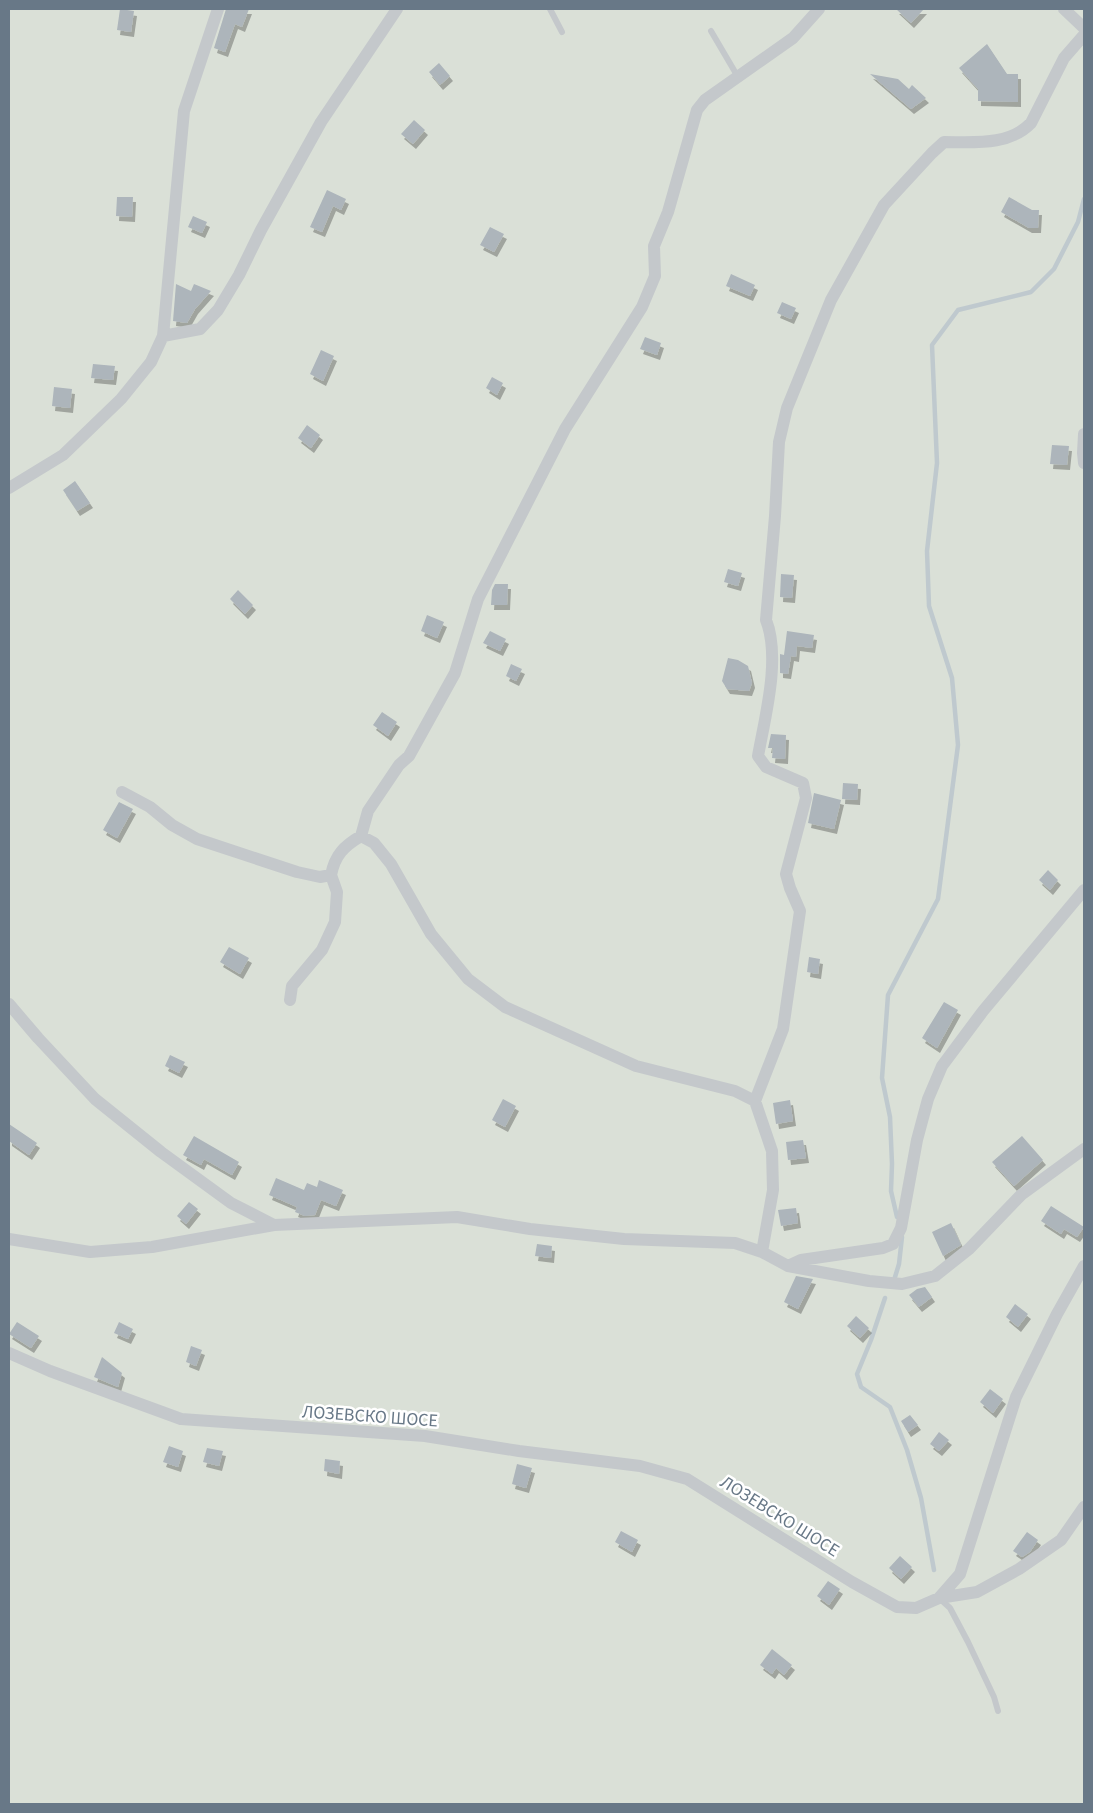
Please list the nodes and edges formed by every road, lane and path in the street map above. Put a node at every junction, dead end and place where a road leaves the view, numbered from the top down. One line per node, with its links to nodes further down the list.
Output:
1 (218, 9): 11 (street)
2 (397, 9): 11 (street)
3 (550, 9): 8 (lane)
4 (820, 9): 10 (street)
5 (1064, 9): 6 (street)
6 (1084, 28)
7 (711, 31): 10 (lane)
8 (562, 32)
9 (1084, 35): 21 (street)
10 (738, 78): 16 (street)
11 (163, 336): 14 (street)
12 (1084, 434): 13 (street)
13 (1084, 463)
14 (9, 488)
15 (122, 792): 17 (street)
16 (361, 836): 17 (street); 21 (street)
17 (331, 874): 19 (street)
18 (1084, 890): 26 (street)
19 (290, 1000)
20 (9, 1004): 23 (street)
21 (755, 1101): 25 (street)
22 (1084, 1149): 26 (street)
23 (274, 1225): 24 (street); 25 (street)
24 (9, 1239)
25 (762, 1252): 26 (street)
26 (788, 1266)
27 (1084, 1266): 30 (street, ЛОЗЕВСКО ШОСЕ)
28 (9, 1353): 30 (street, ЛОЗЕВСКО ШОСЕ)
29 (1084, 1507): 30 (street)
30 (939, 1598): 31 (lane)
31 (998, 1711)

